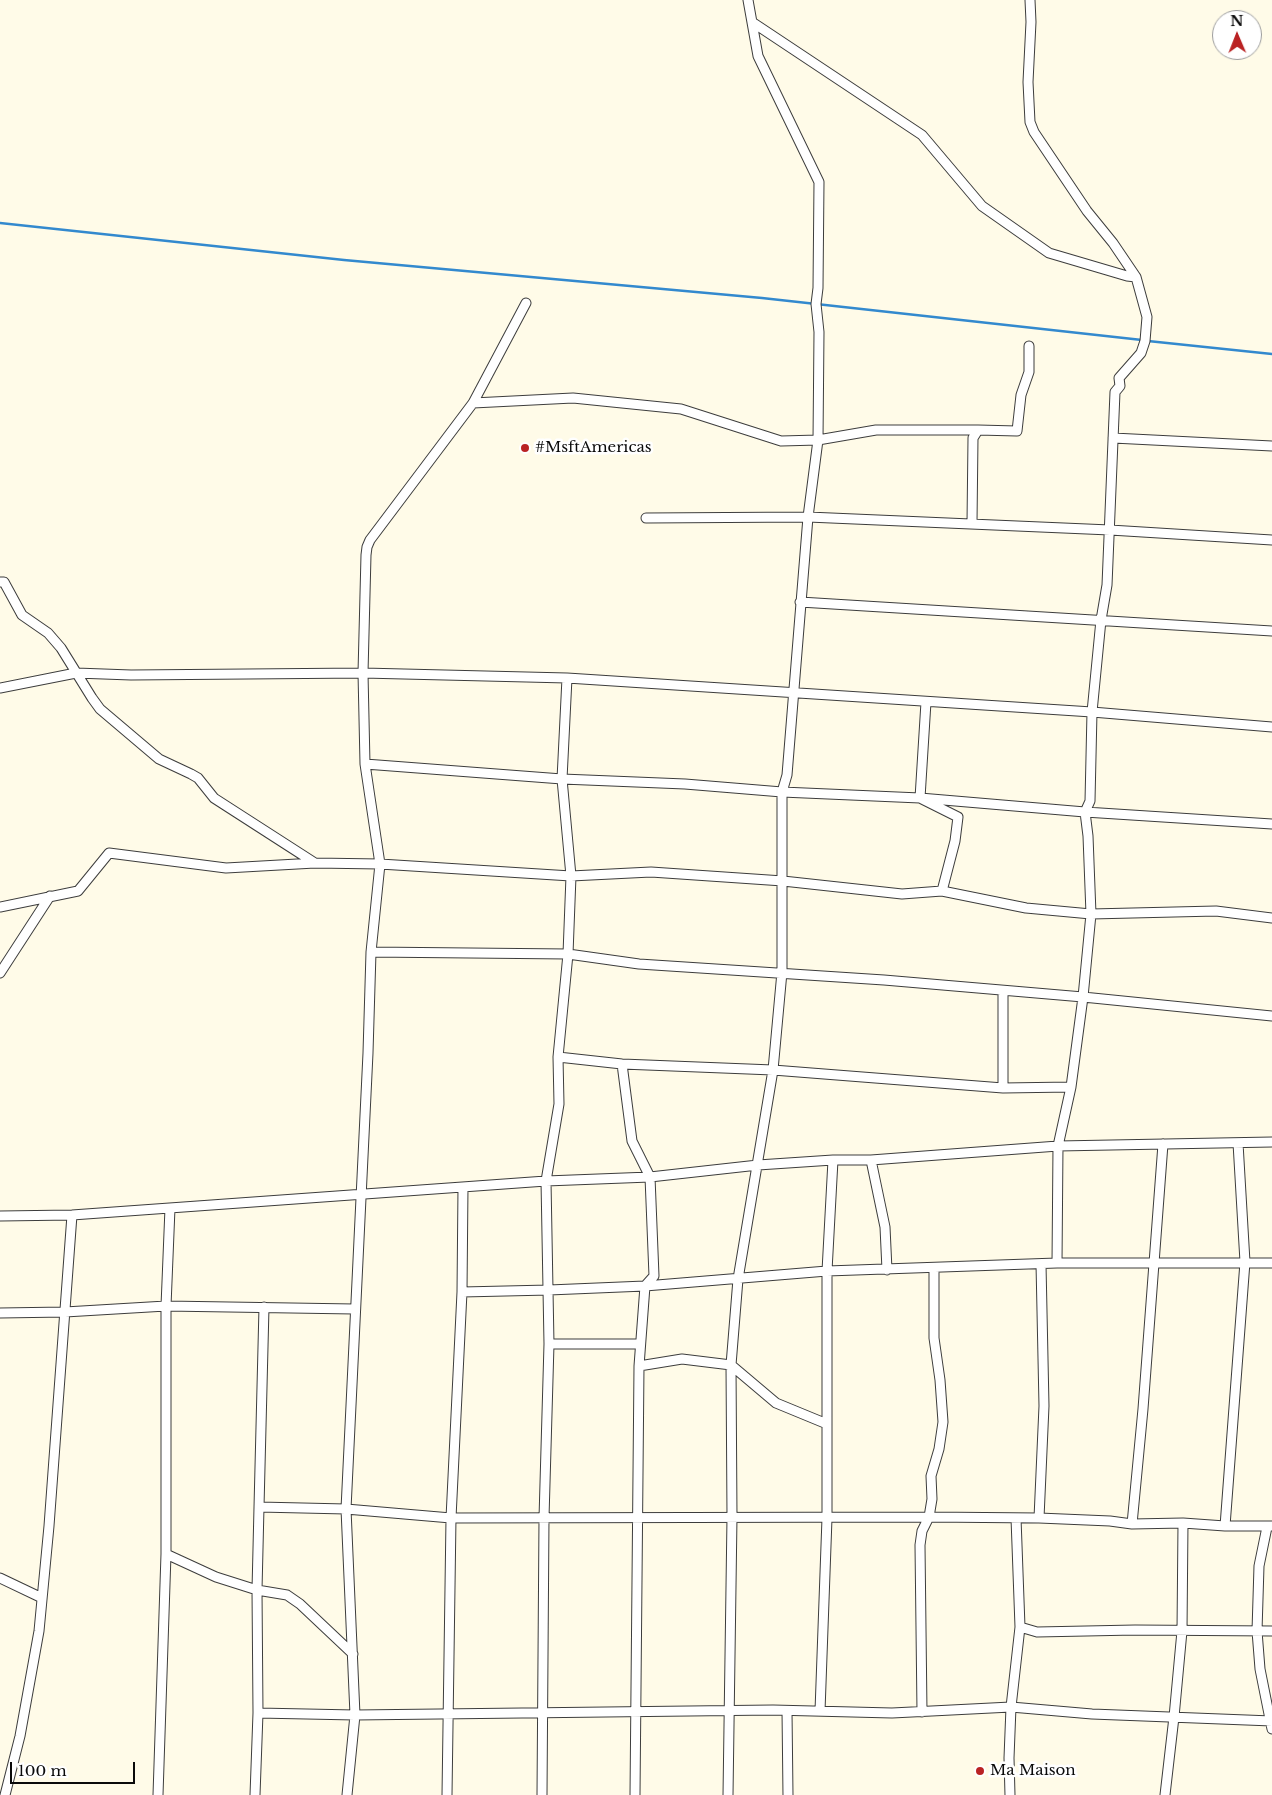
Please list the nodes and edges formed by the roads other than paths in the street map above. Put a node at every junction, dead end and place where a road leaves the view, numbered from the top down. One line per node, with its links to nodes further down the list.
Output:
1 (748, 0): 3 (street)
2 (1030, 0): 4 (street)
3 (752, 22): 4 (street); 10 (street)
4 (1136, 277): 9 (street)
5 (526, 303): 7 (street)
6 (1029, 346): 8 (street)
7 (472, 403): 10 (street); 22 (street)
8 (978, 430): 10 (street); 14 (street)
9 (1113, 438): 11 (street); 15 (street)
10 (818, 440): 12 (street)
11 (1272, 446)
12 (808, 517): 13 (street); 14 (street); 18 (street)
13 (646, 518)
14 (972, 524): 15 (street)
15 (1110, 530): 16 (street); 19 (street)
16 (1272, 540)
17 (0, 582): 21 (street)
18 (800, 602): 19 (street); 25 (street)
19 (1101, 620): 20 (street); 27 (street)
20 (1272, 631)
21 (76, 673): 22 (street); 24 (street); 35 (street)
22 (363, 673): 23 (street); 29 (street)
23 (567, 678): 25 (street); 30 (street)
24 (0, 688)
25 (793, 693): 26 (street); 31 (street)
26 (926, 702): 27 (street); 32 (street)
27 (1092, 712): 28 (street); 33 (street)
28 (1272, 727)
29 (365, 764): 30 (street); 36 (street)
30 (562, 779): 31 (street); 37 (street)
31 (782, 792): 32 (street); 38 (street)
32 (920, 798): 33 (street); 39 (street)
33 (1084, 812): 34 (street); 42 (street)
34 (1272, 824)
35 (316, 864): 36 (street); 40 (street)
36 (380, 864): 37 (street); 44 (street)
37 (571, 876): 38 (street); 45 (street)
38 (783, 881): 39 (street); 46 (street)
39 (942, 891): 42 (street)
40 (50, 896): 41 (street); 47 (street)
41 (0, 907)
42 (1091, 914): 43 (street); 49 (street)
43 (1272, 918)
44 (371, 952): 45 (street); 66 (street)
45 (568, 954): 46 (street); 51 (street)
46 (782, 972): 48 (street); 53 (street)
47 (0, 973)
48 (1003, 991): 49 (street); 55 (street)
49 (1084, 997): 50 (street); 54 (street)
50 (1272, 1016)
51 (558, 1057): 52 (street); 64 (street)
52 (622, 1064): 53 (street); 63 (street)
53 (773, 1070): 55 (street); 62 (street)
54 (1071, 1087): 55 (street); 59 (street)
55 (1003, 1088)
56 (1272, 1142): 57 (street)
57 (1238, 1143): 58 (street); 71 (street)
58 (1163, 1144): 59 (street); 70 (street)
59 (1058, 1146): 61 (street); 72 (street)
60 (833, 1160): 61 (street); 62 (street); 77 (street)
61 (871, 1160): 76 (street)
62 (758, 1165): 63 (street); 78 (street)
63 (650, 1177): 64 (street); 79 (street)
64 (546, 1181): 65 (street); 80 (street)
65 (463, 1187): 66 (street); 81 (street)
66 (360, 1194): 67 (street); 84 (street)
67 (170, 1208): 68 (street); 82 (street)
68 (72, 1215): 69 (street); 85 (street)
69 (0, 1216)
70 (1154, 1262): 71 (street); 72 (street); 103 (street)
71 (1245, 1262): 73 (street); 104 (street)
72 (1057, 1263): 74 (street)
73 (1272, 1263)
74 (1042, 1264): 75 (street); 101 (street)
75 (934, 1268): 76 (street); 94 (street)
76 (887, 1270): 77 (street)
77 (827, 1271): 78 (street); 91 (street)
78 (738, 1279): 79 (street); 89 (street)
79 (645, 1286): 80 (street); 88 (street)
80 (549, 1290): 81 (street); 87 (street)
81 (462, 1292): 95 (street)
82 (166, 1306): 83 (street); 85 (street); 106 (street)
83 (264, 1307): 84 (street); 92 (street)
84 (354, 1310): 93 (street)
85 (65, 1312): 86 (street); 109 (street)
86 (0, 1313)
87 (549, 1344): 88 (street); 96 (street)
88 (640, 1344): 90 (street)
89 (731, 1365): 90 (street); 91 (street); 98 (street)
90 (640, 1366): 97 (street)
91 (827, 1424): 99 (street)
92 (259, 1507): 93 (street); 108 (street)
93 (346, 1509): 95 (street); 114 (street)
94 (929, 1517): 99 (street); 100 (street); 120 (street)
95 (451, 1518): 96 (street); 122 (street)
96 (544, 1518): 97 (street); 123 (street)
97 (637, 1518): 98 (street); 119 (street)
98 (732, 1518): 99 (street); 117 (street)
99 (827, 1518): 116 (street)
100 (1016, 1518): 101 (street); 110 (street)
101 (1039, 1518): 103 (street)
102 (1183, 1523): 103 (street); 104 (street); 111 (street)
103 (1132, 1524)
104 (1224, 1526): 105 (street)
105 (1269, 1526): 112 (street)
106 (166, 1554): 108 (street); 128 (street)
107 (0, 1578): 109 (street)
108 (257, 1590): 114 (street); 121 (street)
109 (42, 1598): 127 (street)
110 (1020, 1627): 111 (street); 115 (street)
111 (1182, 1631): 112 (street); 125 (street)
112 (1257, 1631): 113 (street); 126 (street)
113 (1272, 1631)
114 (353, 1654): 124 (street)
115 (1011, 1708): 120 (street); 125 (street); 136 (street)
116 (820, 1710): 118 (street); 120 (street)
117 (730, 1711): 118 (street); 119 (street); 134 (street)
118 (787, 1711): 135 (street)
119 (636, 1712): 123 (street); 133 (street)
120 (922, 1712)
121 (258, 1713): 124 (street); 129 (street)
122 (448, 1713): 123 (street); 124 (street); 131 (street)
123 (542, 1713): 132 (street)
124 (355, 1714): 130 (street)
125 (1174, 1717): 126 (street); 137 (street)
126 (1271, 1724)
127 (5, 1795)
128 (158, 1795)
129 (255, 1795)
130 (347, 1795)
131 (447, 1795)
132 (542, 1795)
133 (634, 1795)
134 (728, 1795)
135 (788, 1795)
136 (1010, 1795)
137 (1165, 1795)

